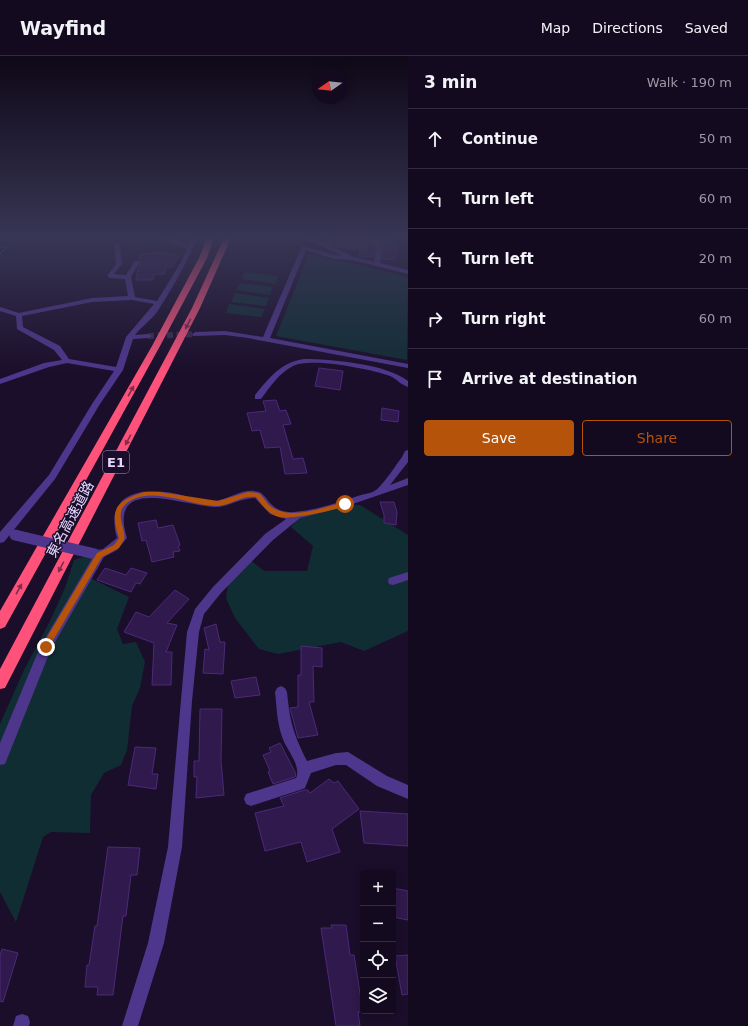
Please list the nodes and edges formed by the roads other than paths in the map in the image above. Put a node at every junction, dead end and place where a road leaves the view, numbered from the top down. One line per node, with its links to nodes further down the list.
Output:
1 (129, 283): 6 (street)
2 (171, 283): 7 (street)
3 (190, 283): 28 (highway, 東名高速道路 / E1, one-way to 3)
4 (207, 283): 29 (highway, 東名高速道路 / E1, one-way to 29)
5 (289, 283): 13 (street)
6 (132, 298): 7 (street); 9 (street)
7 (159, 302): 12 (street)
8 (0, 309): 9 (street)
9 (19, 315): 14 (street)
10 (196, 334): 13 (street)
11 (148, 336): 12 (street)
12 (130, 337): 16 (street)
13 (266, 339): 15 (street)
14 (67, 361): 16 (street); 17 (street)
15 (408, 366)
16 (119, 370): 24 (street)
17 (0, 382)
18 (408, 385): 19 (street)
19 (258, 397)
20 (408, 453): 22 (street)
21 (407, 484): 22 (street)
22 (380, 491): 23 (street)
23 (297, 515): 25 (street); 35 (street)
24 (1, 534): 25 (street, bridge)
25 (97, 554): 31 (street)
26 (408, 576): 27 (street)
27 (393, 581)
28 (0, 623)
29 (0, 683)
30 (281, 692): 32 (street)
31 (0, 759)
32 (304, 768): 33 (street); 34 (street)
33 (408, 792)
34 (251, 799)
35 (130, 1026)

